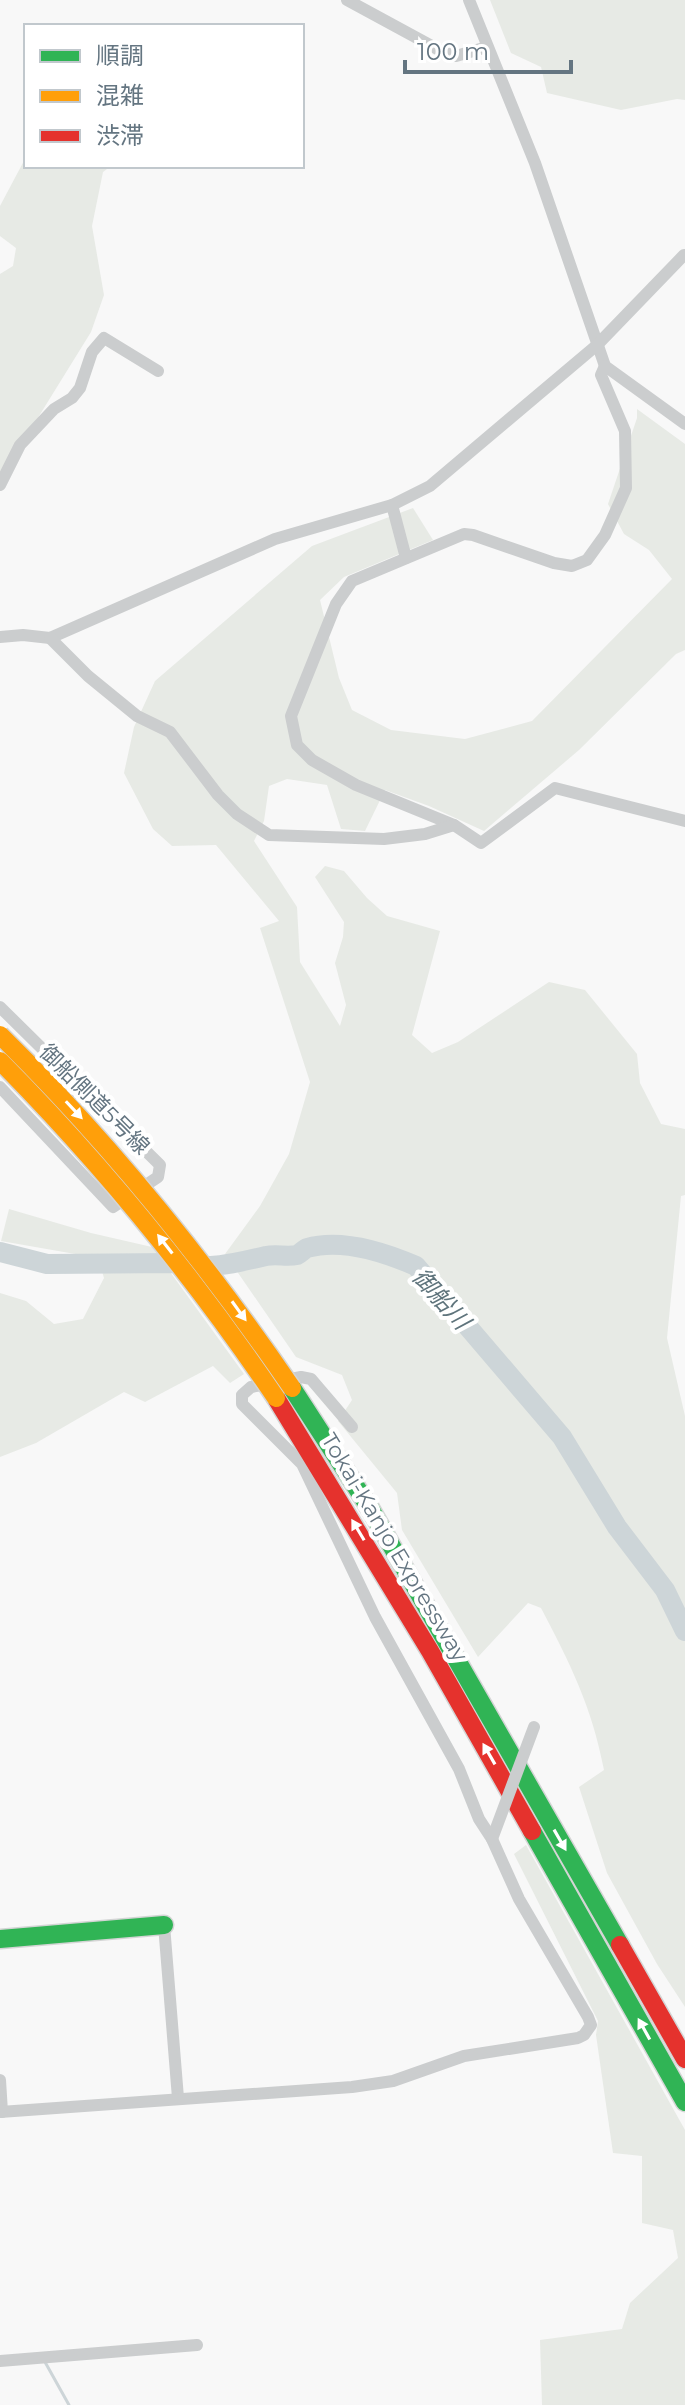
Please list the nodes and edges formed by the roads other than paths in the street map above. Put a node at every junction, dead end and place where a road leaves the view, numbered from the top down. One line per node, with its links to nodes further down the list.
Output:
1 (347, 0): 3 (street)
2 (469, 0): 3 (street)
3 (487, 47): 5 (street)
4 (684, 255): 5 (street)
5 (597, 345): 6 (street); 10 (street)
6 (605, 366): 8 (street); 11 (street)
7 (158, 371): 9 (street)
8 (685, 424)
9 (0, 485)
10 (392, 505): 11 (street); 13 (street)
11 (406, 558): 15 (street)
12 (0, 637): 13 (street)
13 (50, 638): 15 (street)
14 (685, 821): 15 (street)
15 (454, 825)
16 (0, 1007): 18 (street, 御船側道5号線)
17 (0, 1035): 21 (main road, Tokai-Kanjo Expressway, one-way to 21, bridge)
18 (33, 1037): 19 (street); 20 (street, 御船側道5号線)
19 (0, 1062): 21 (main road, Tokai-Kanjo Expressway, one-way to 19, bridge)
20 (0, 1087)
21 (284, 1393): 27 (main road, Tokai-Kanjo Expressway, one-way to 27); 30 (main road, Tokai-Kanjo Expressway, one-way to 21)
22 (352, 1427): 24 (street)
23 (534, 1727): 24 (street, bridge)
24 (492, 1839): 29 (street)
25 (164, 1925): 26 (main road); 29 (street)
26 (0, 1939)
27 (685, 2059)
28 (0, 2080): 31 (street)
29 (178, 2098): 31 (street)
30 (684, 2100)
31 (1, 2112)
32 (197, 2345): 33 (street)
33 (0, 2361)

